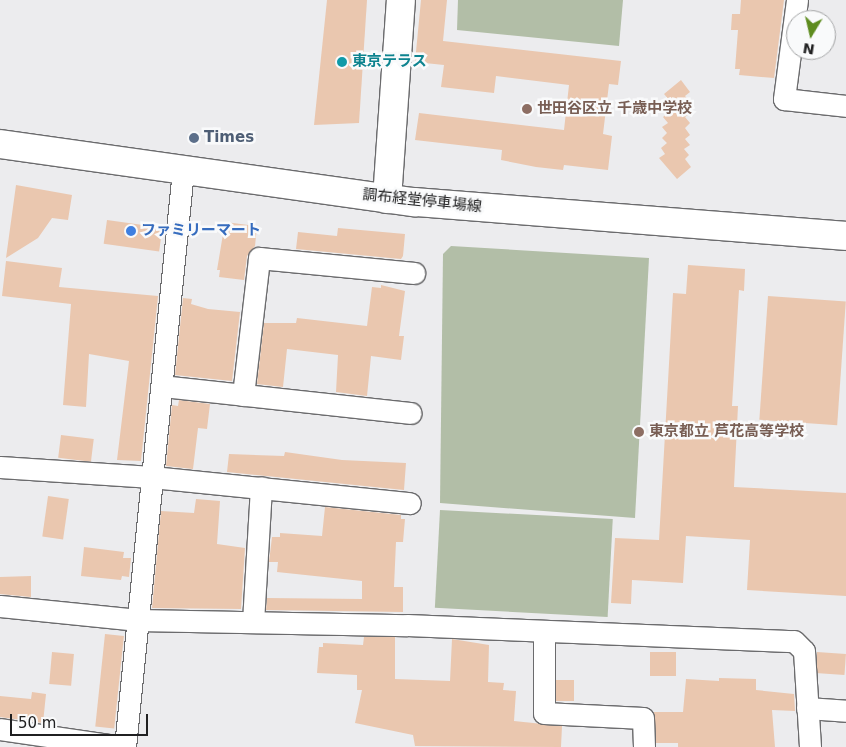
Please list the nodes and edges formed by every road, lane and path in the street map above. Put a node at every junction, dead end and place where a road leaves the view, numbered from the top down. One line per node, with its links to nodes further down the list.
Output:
1 (401, 0): 6 (main road)
2 (797, 0): 3 (street)
3 (846, 106)
4 (0, 144): 5 (main road, 調布経堂停車場線)
5 (184, 170): 6 (main road, 調布経堂停車場線); 9 (street)
6 (387, 199): 7 (main road, 調布経堂停車場線)
7 (846, 236)
8 (414, 273): 10 (street)
9 (162, 386): 10 (street); 13 (street)
10 (243, 395): 11 (street)
11 (411, 413)
12 (0, 467): 13 (street)
13 (152, 477): 14 (street); 17 (street)
14 (262, 487): 15 (street); 18 (street)
15 (410, 503)
16 (0, 606): 17 (street)
17 (138, 620): 18 (street); 23 (street)
18 (253, 622): 19 (street)
19 (544, 631): 20 (street); 24 (street)
20 (808, 708): 21 (street); 25 (street)
21 (846, 711)
22 (0, 729): 23 (street)
23 (124, 747)
24 (644, 747)
25 (810, 747)

